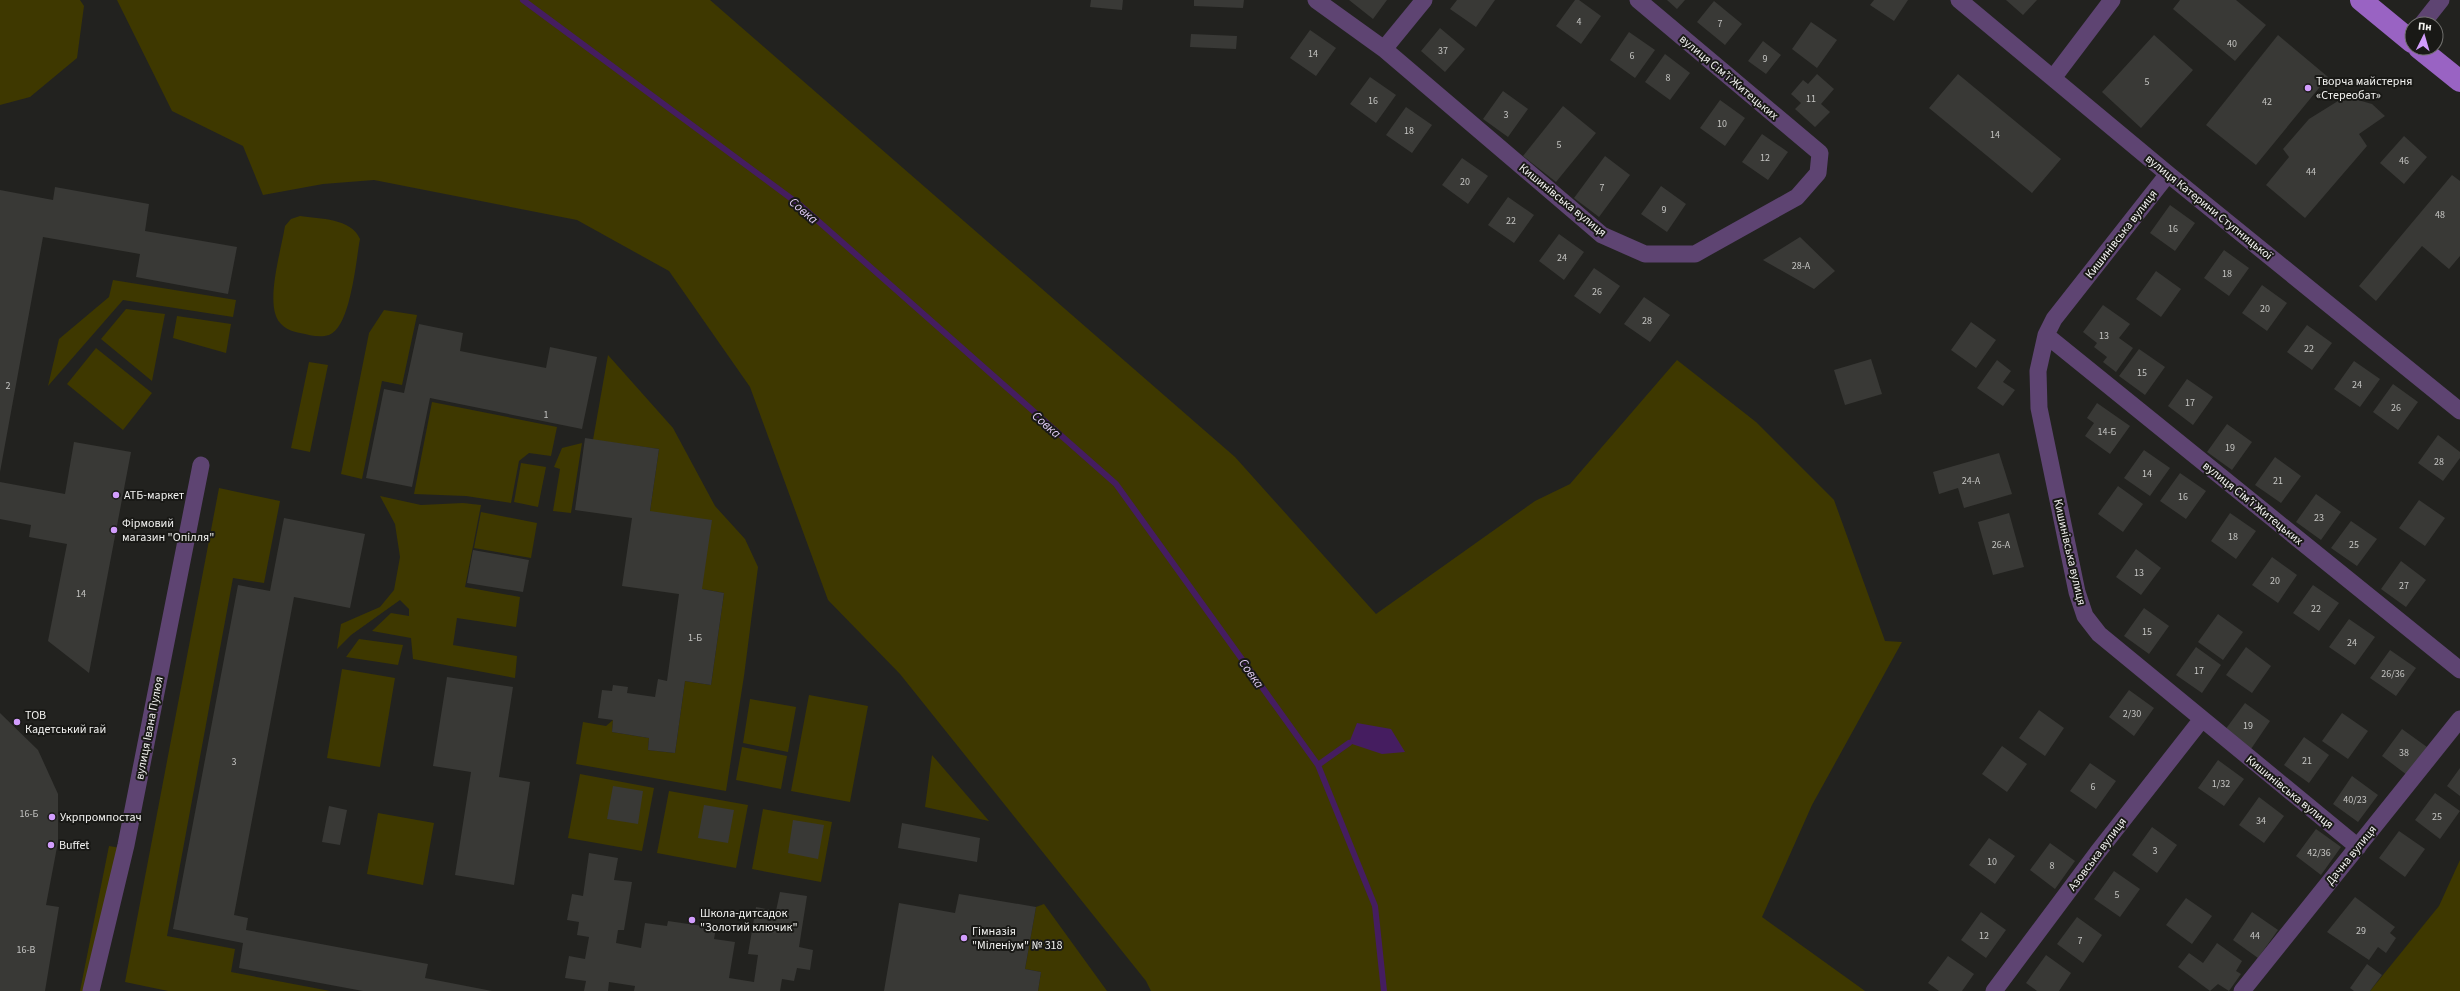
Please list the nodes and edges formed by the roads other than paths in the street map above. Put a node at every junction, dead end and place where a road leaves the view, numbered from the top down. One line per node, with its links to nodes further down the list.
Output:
1 (1316, 0): 10 (street, Кишинівська вулиця)
2 (1424, 0): 10 (street)
3 (1638, 0): 14 (street, вулиця Сімʼї Житецьких)
4 (1959, 0): 12 (street, вулиця Катерини Ступницької)
5 (2112, 0): 12 (street)
6 (2361, 0): 9 (main road)
7 (2441, 0): 8 (street)
8 (2430, 16)
9 (2404, 30)
10 (1384, 49): 14 (street, Кишинівська вулиця)
11 (2434, 56): 13 (main road)
12 (2053, 78): 15 (street, вулиця Катерини Ступницької)
13 (2460, 81)
14 (1820, 153)
15 (2168, 174): 16 (street, Кишинівська вулиця); 17 (street, вулиця Катерини Ступницької)
16 (2046, 335): 19 (street, вулиця Сімʼї Житецьких); 20 (street, Кишинівська вулиця)
17 (2460, 411)
18 (201, 465): 23 (street, вулиця Івана Пулюя)
19 (2460, 670)
20 (2202, 719): 22 (street, Кишинівська вулиця); 24 (street, Азовська вулиця)
21 (2460, 719): 22 (street, Дачна вулиця)
22 (2358, 847): 25 (street, Дачна вулиця)
23 (91, 991)
24 (1994, 991)
25 (2242, 991)

